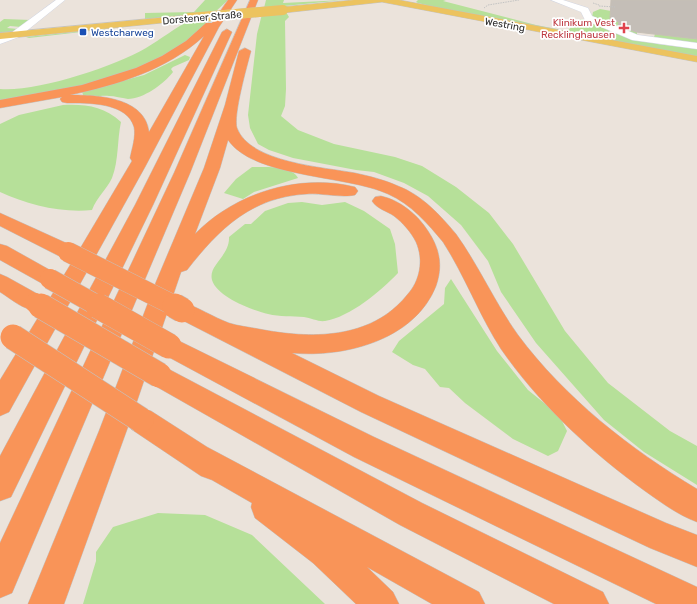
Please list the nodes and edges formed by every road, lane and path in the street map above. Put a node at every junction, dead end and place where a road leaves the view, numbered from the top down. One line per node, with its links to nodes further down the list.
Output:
1 (61, 0): 16 (street)
2 (352, 0): 10 (main road)
3 (380, 0): 10 (main road, Dorstener Straße)
4 (385, 0): 15 (main road, Westring)
5 (410, 0): 15 (main road)
6 (519, 0): 8 (path)
7 (555, 0): 19 (street)
8 (508, 2): 11 (path); 12 (path)
9 (241, 4): 21 (highway); 22 (highway); 24 (highway); 37 (highway); 40 (highway)
10 (338, 4): 16 (main road, Dorstener Straße, bridge)
11 (493, 4): 13 (path); 14 (path)
12 (506, 4)
13 (500, 6)
14 (484, 9)
15 (454, 14): 20 (main road, Westring)
16 (15, 35): 17 (main road, Dorstener Straße); 18 (street)
17 (0, 36)
18 (0, 41)
19 (697, 46)
20 (697, 60)
21 (0, 104)
22 (232, 105): 30 (highway); 38 (highway)
23 (0, 116): 24 (highway)
24 (137, 167): 33 (highway)
25 (0, 211): 27 (highway)
26 (0, 219): 27 (highway)
27 (44, 240): 31 (highway, bridge)
28 (0, 251): 45 (highway, bridge)
29 (0, 282): 44 (highway, bridge)
30 (167, 282): 31 (highway); 41 (highway)
31 (223, 331): 39 (highway)
32 (6, 333): 36 (highway, bridge)
33 (20, 369): 34 (highway); 35 (highway)
34 (0, 393)
35 (0, 404)
36 (200, 458): 42 (highway); 43 (highway)
37 (0, 486)
38 (697, 507)
39 (697, 551)
40 (0, 580)
41 (46, 604)
42 (381, 604)
43 (467, 604)
44 (591, 604)
45 (694, 604)

